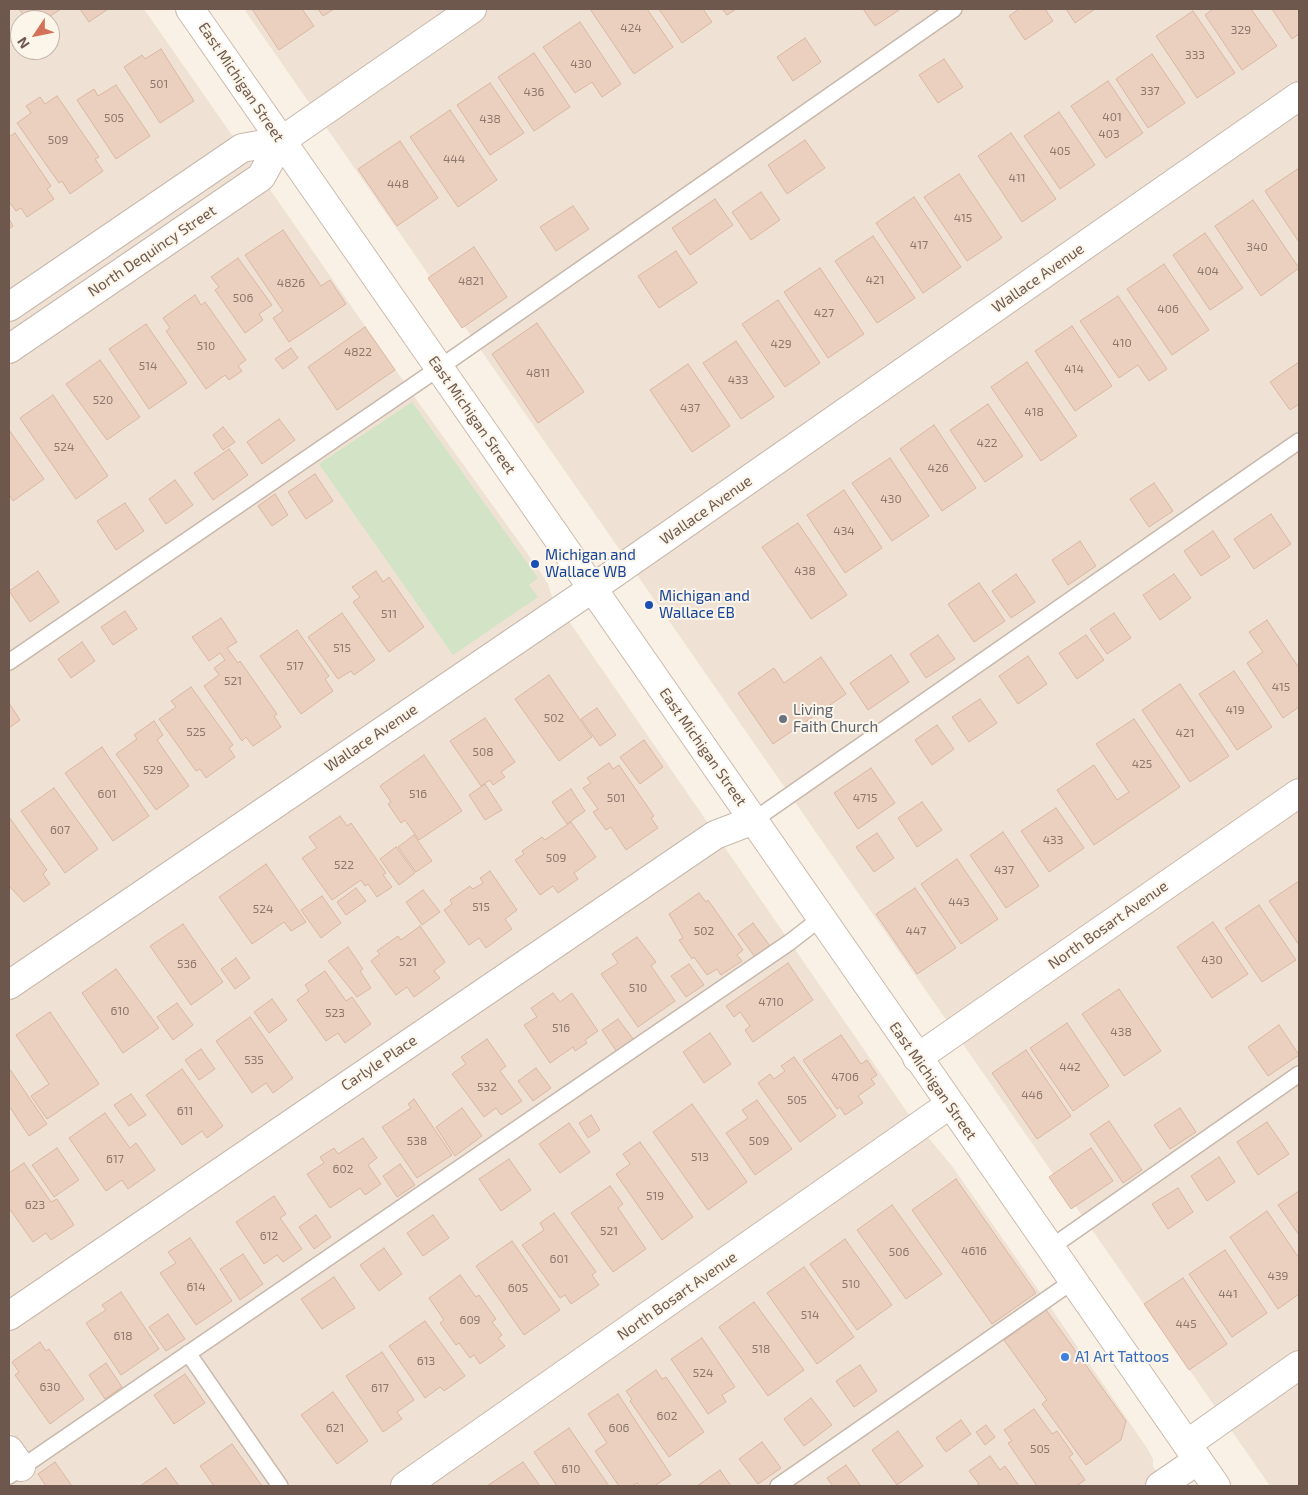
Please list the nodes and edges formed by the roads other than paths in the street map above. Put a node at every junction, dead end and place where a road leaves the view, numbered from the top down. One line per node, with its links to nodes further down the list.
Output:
1 (190, 9): 5 (street, East Michigan Street)
2 (472, 9): 5 (street, North Dequincy Street)
3 (954, 9): 8 (lane)
4 (1299, 96): 10 (street, Wallace Avenue)
5 (281, 141): 6 (street, North Dequincy Street); 7 (street, North Dequincy Street); 8 (street, East Michigan Street)
6 (9, 307)
7 (9, 349)
8 (439, 368): 10 (street, East Michigan Street); 11 (lane)
9 (1299, 441): 13 (lane)
10 (592, 588): 13 (street, East Michigan Street); 15 (street, Wallace Avenue)
11 (9, 662)
12 (1299, 793): 16 (street, North Bosart Avenue)
13 (754, 820): 14 (street, East Michigan Street); 21 (street, Carlyle Place)
14 (821, 918): 16 (street, East Michigan Street); 22 (lane)
15 (9, 985)
16 (917, 1058): 18 (street, East Michigan Street)
17 (1299, 1074): 19 (lane)
18 (949, 1105): 19 (street, East Michigan Street); 27 (street, North Bosart Avenue)
19 (1050, 1248): 20 (street, East Michigan Street)
20 (1073, 1281): 24 (street, East Michigan Street); 28 (lane)
21 (9, 1316)
22 (188, 1353): 25 (lane); 26 (lane)
23 (1299, 1365): 24 (street)
24 (1192, 1452): 29 (street); 30 (street, East Michigan Street)
25 (13, 1465)
26 (280, 1486)
27 (405, 1486)
28 (778, 1486)
29 (1160, 1486)
30 (1216, 1486)

